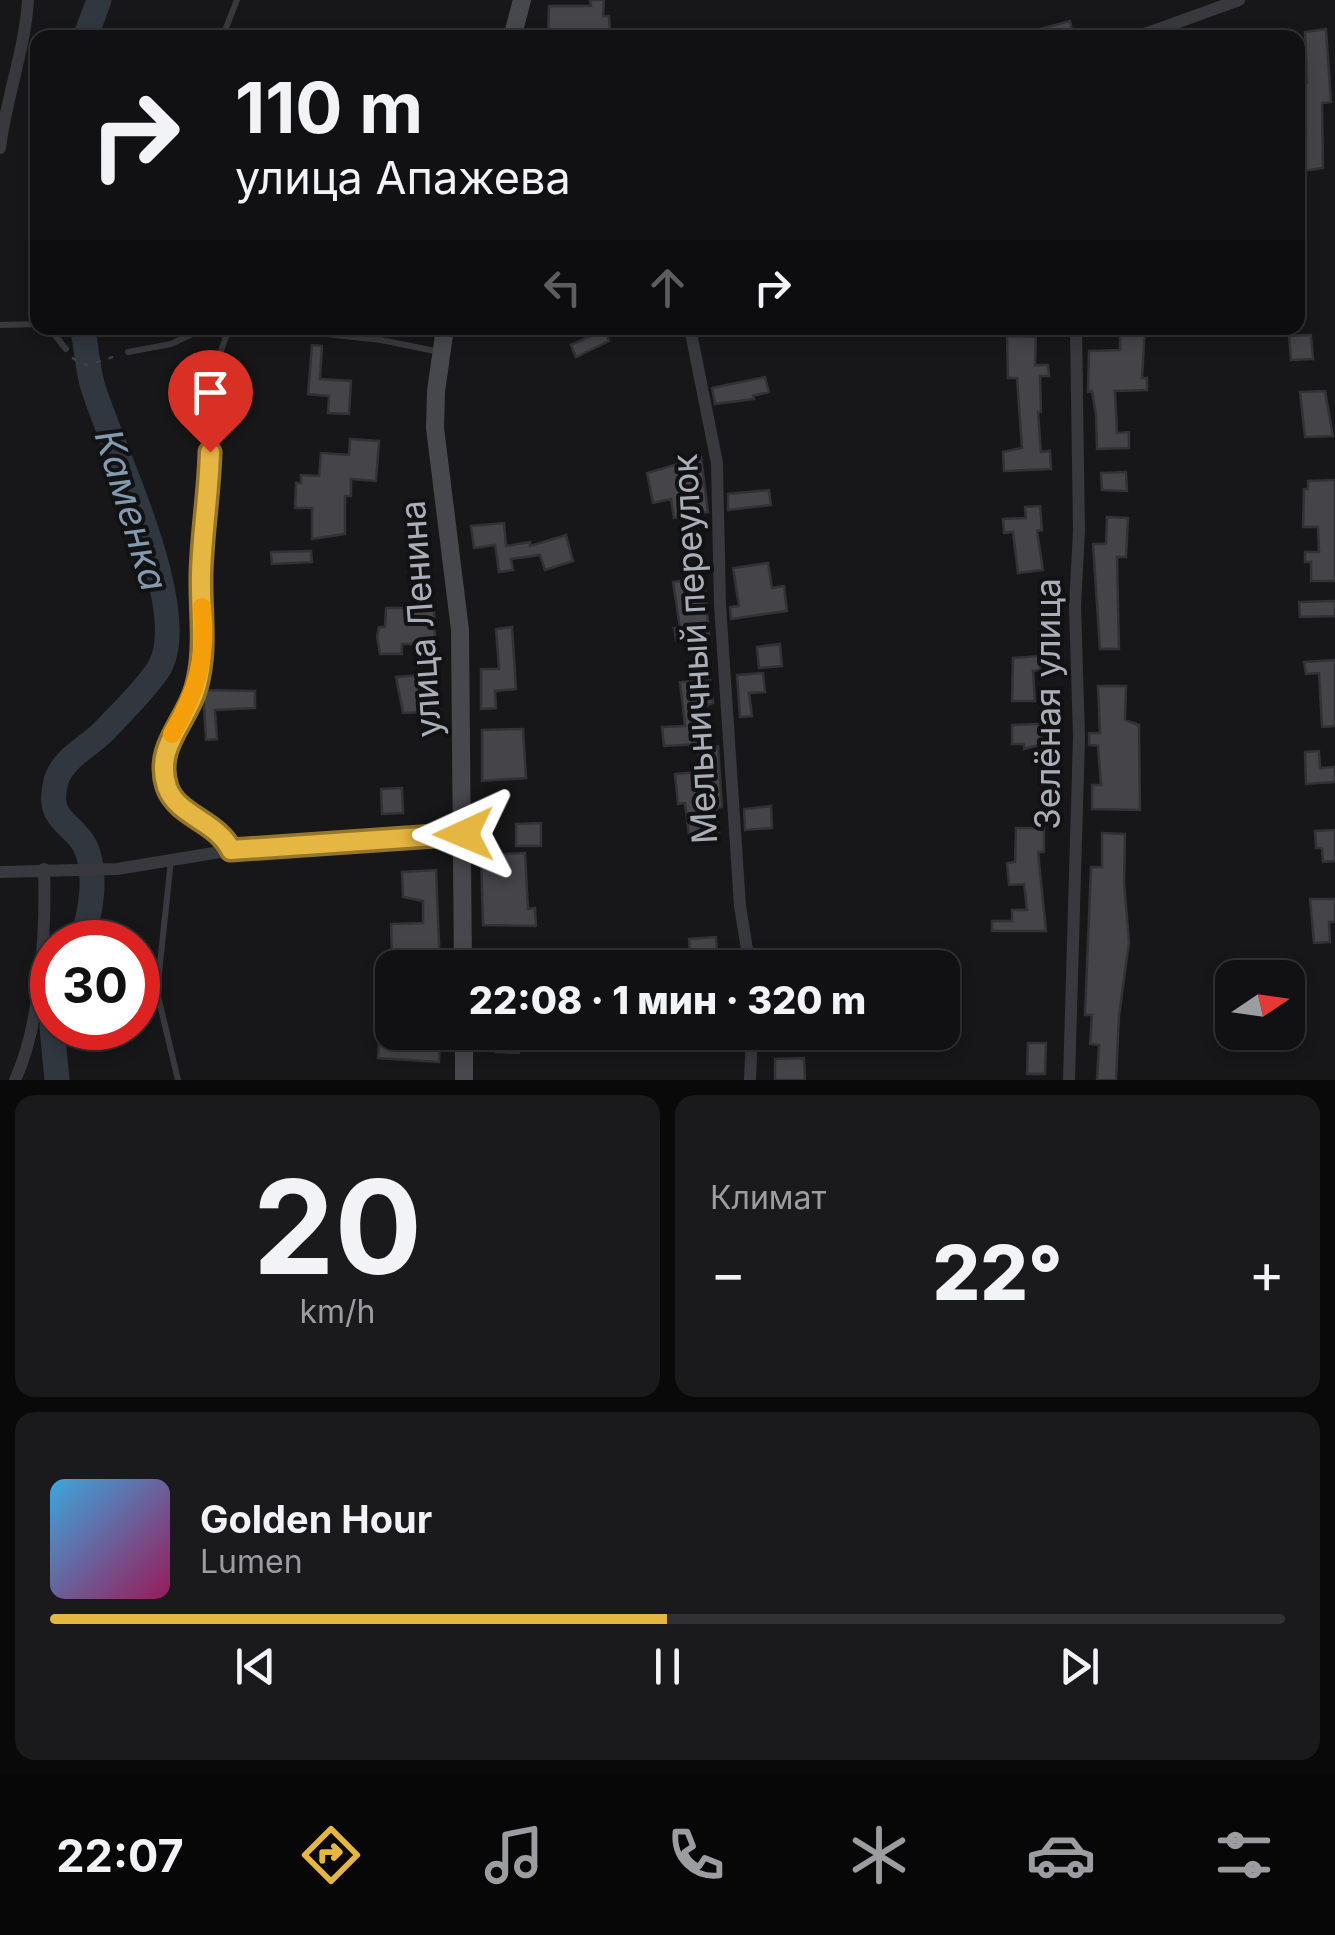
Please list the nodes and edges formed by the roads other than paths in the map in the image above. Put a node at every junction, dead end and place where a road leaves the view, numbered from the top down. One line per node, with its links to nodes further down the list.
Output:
1 (28, 0): 8 (street)
2 (237, 0): 5 (lane)
3 (522, 0): 6 (street)
4 (1239, 0): 7 (street)
5 (225, 30)
6 (514, 30)
7 (1156, 30)
8 (0, 148)
9 (0, 322): 10 (lane)
10 (30, 324)
11 (54, 335): 18 (lane)
12 (188, 335): 19 (lane)
13 (226, 335): 22 (lane)
14 (335, 335): 20 (lane)
15 (444, 335): 20 (street, улица Ленина)
16 (691, 335): 27 (street, Мельничный переулок)
17 (1076, 335): 34 (street, Зелёная улица)
18 (66, 349)
19 (128, 352)
20 (441, 352): 21 (street, улица Ленина)
21 (464, 834): 22 (street); 26 (street, улица Ленина)
22 (231, 850): 23 (street)
23 (171, 860): 24 (street); 31 (lane)
24 (44, 869): 25 (street); 30 (street)
25 (0, 872)
26 (463, 950)
27 (747, 950)
28 (464, 1050): 32 (street)
29 (751, 1050): 33 (street)
30 (14, 1080)
31 (178, 1080)
32 (464, 1080)
33 (750, 1080)
34 (1069, 1080)

